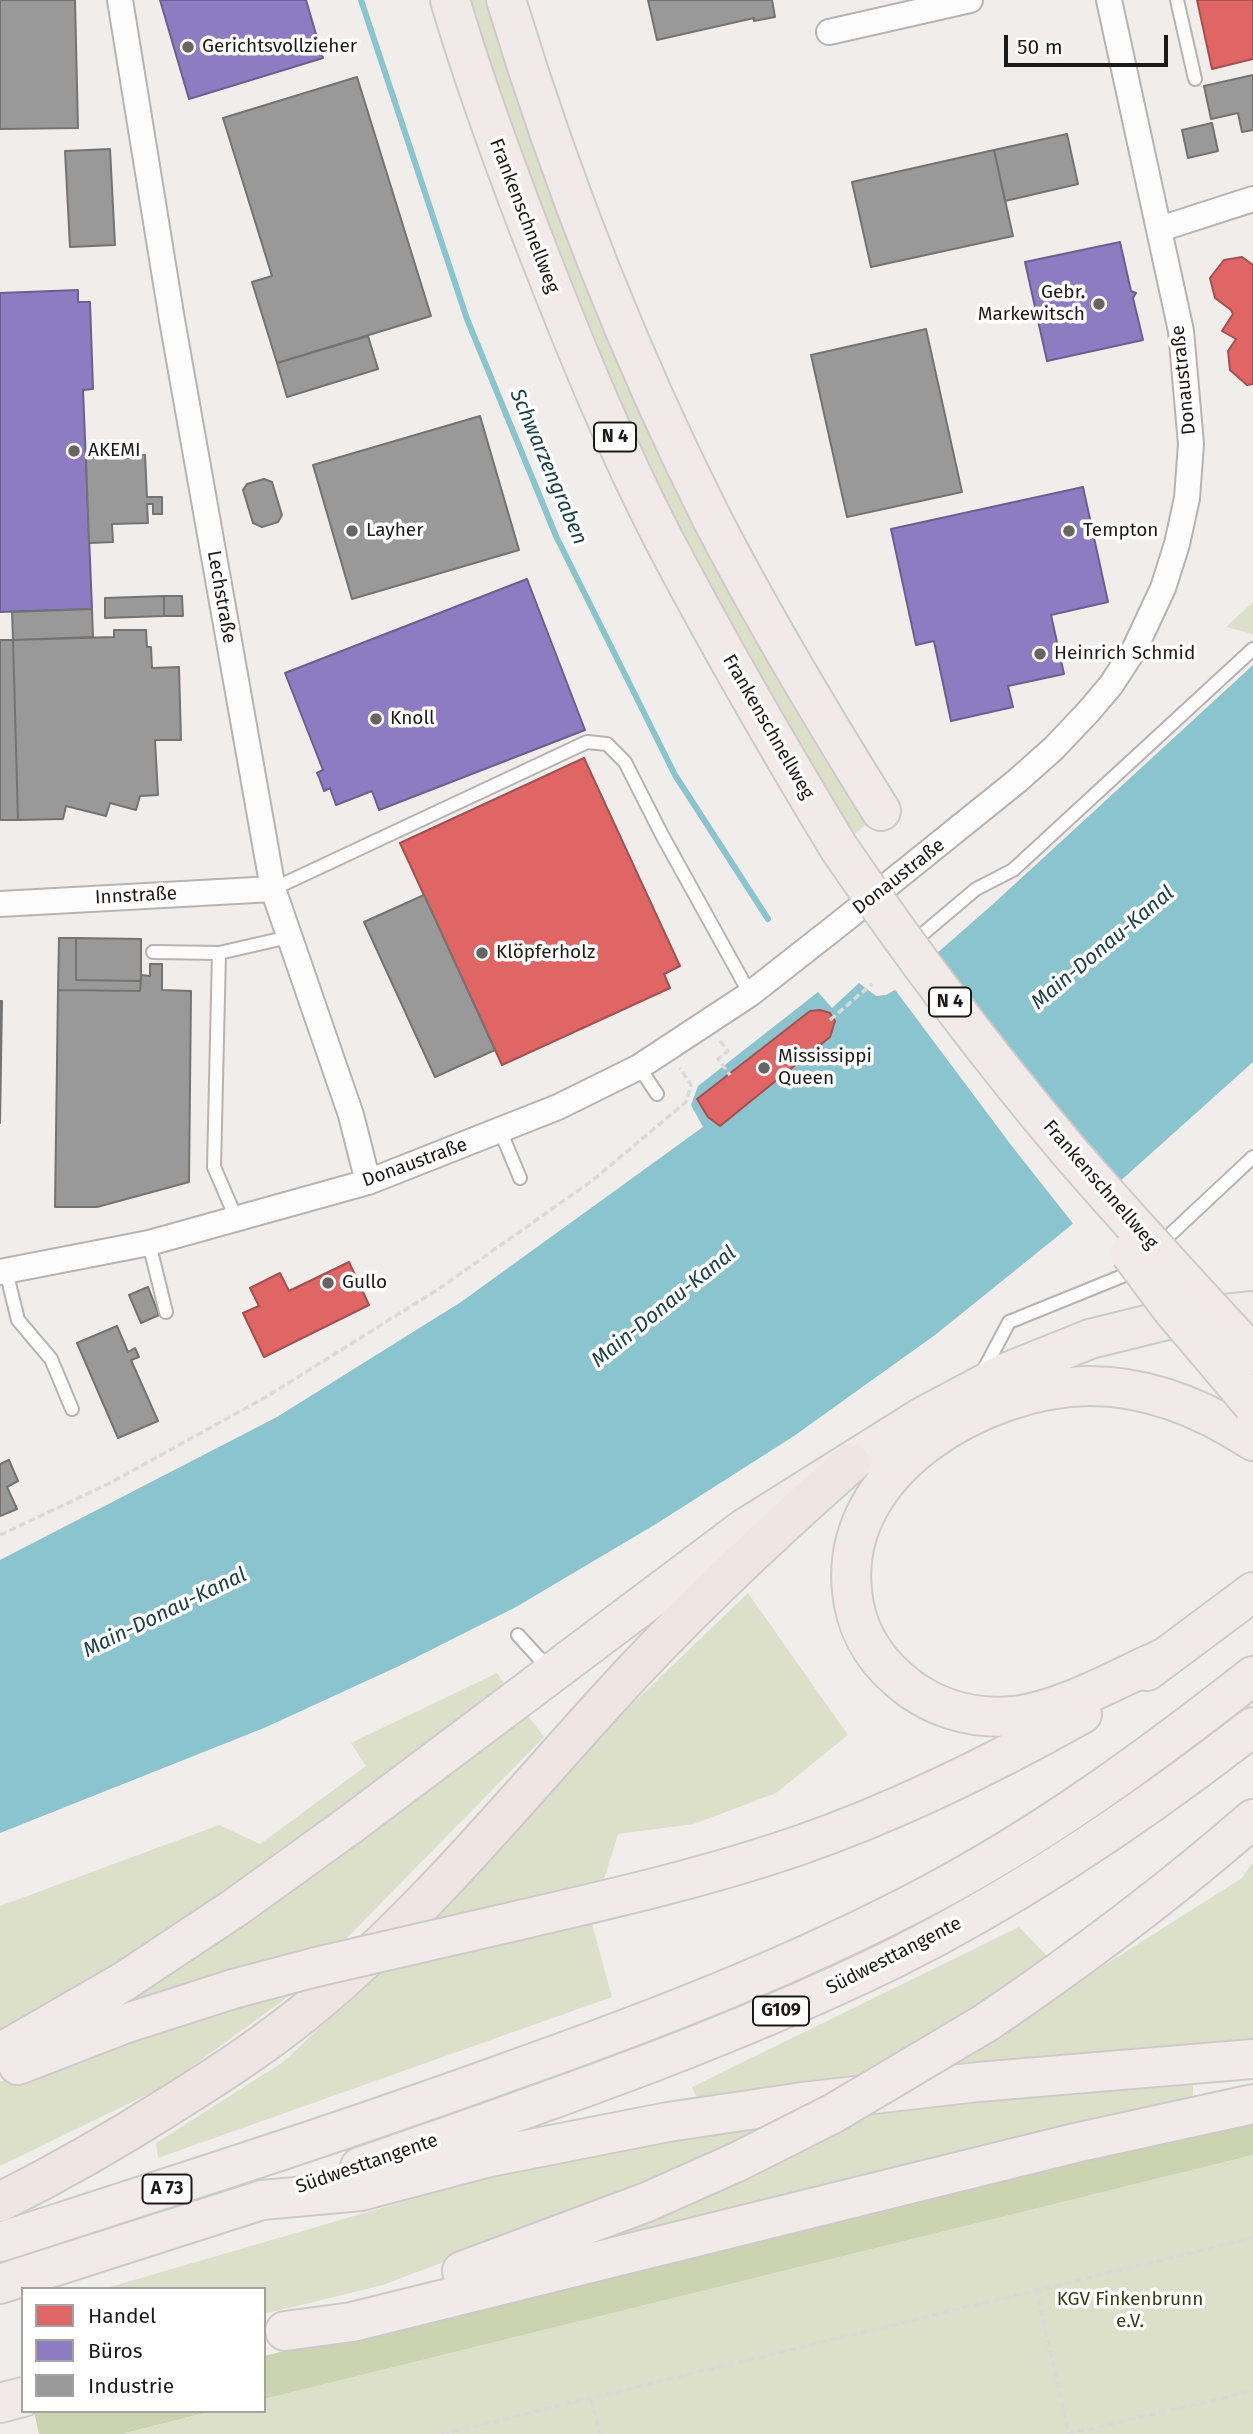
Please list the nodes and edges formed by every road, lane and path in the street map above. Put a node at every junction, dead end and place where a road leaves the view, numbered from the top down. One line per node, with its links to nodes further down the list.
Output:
1 (120, 0): 13 (street, Lechstraße)
2 (450, 0): 28 (highway, Frankenschnellweg / N 4, bridge)
3 (506, 0): 12 (highway, N 4)
4 (970, 0): 7 (street)
5 (1110, 0): 10 (street, Donaustraße)
6 (1177, 0): 8 (lane)
7 (829, 32)
8 (1195, 79)
9 (1253, 199): 10 (street)
10 (1160, 229): 20 (street, Donaustraße)
11 (1253, 649): 18 (lane)
12 (881, 811)
13 (273, 889): 14 (street, Innstraße); 15 (street, Lechstraße); 20 (lane)
14 (0, 904)
15 (289, 937): 17 (lane); 31 (street, Lechstraße)
16 (153, 952): 17 (lane)
17 (219, 953): 32 (lane)
18 (898, 956)
19 (872, 984): 21 (path)
20 (750, 994): 22 (street, Donaustraße)
21 (830, 1020)
22 (667, 1050): 24 (street, Donaustraße); 43 (path)
23 (728, 1051): 25 (path)
24 (639, 1067): 26 (lane); 27 (street, Donaustraße)
25 (730, 1075)
26 (657, 1094)
27 (500, 1130): 30 (lane); 31 (street, Donaustraße)
28 (1068, 1150): 37 (highway, Frankenschnellweg / N 4, bridge); 39 (highway, bridge)
29 (1253, 1157): 38 (lane)
30 (520, 1178)
31 (368, 1182): 32 (street, Donaustraße)
32 (236, 1218): 33 (street, Donaustraße)
33 (149, 1243): 34 (street, Donaustraße); 36 (lane)
34 (3, 1271): 40 (lane)
35 (1253, 1311): 38 (highway)
36 (166, 1312)
37 (1253, 1355)
38 (973, 1389): 42 (highway)
39 (1253, 1405)
40 (72, 1409)
41 (1253, 1441): 46 (highway)
42 (851, 1464): 47 (highway); 57 (highway)
43 (0, 1535)
44 (1253, 1592): 46 (highway)
45 (518, 1635): 47 (lane)
46 (1166, 1657): 53 (highway, bridge)
47 (552, 1672): 51 (highway)
48 (1253, 1676): 55 (highway, Südwesttangente / G109)
49 (1253, 1727): 56 (highway, Südwesttangente / G109)
50 (1253, 1819): 62 (highway, bridge)
51 (0, 2053)
52 (1253, 2059): 56 (highway)
53 (0, 2073)
54 (1253, 2104): 62 (highway)
55 (333, 2134): 59 (highway, A 73)
56 (262, 2200): 60 (highway, A 73)
57 (0, 2202)
58 (1253, 2238): 61 (path)
59 (0, 2242)
60 (0, 2284)
61 (1036, 2288): 65 (path); 69 (path)
62 (275, 2333)
63 (1253, 2390): 69 (path)
64 (21, 2398): 66 (highway)
65 (590, 2399): 67 (path); 68 (path)
66 (0, 2403)
67 (443, 2434)
68 (600, 2434)
69 (1069, 2434)

